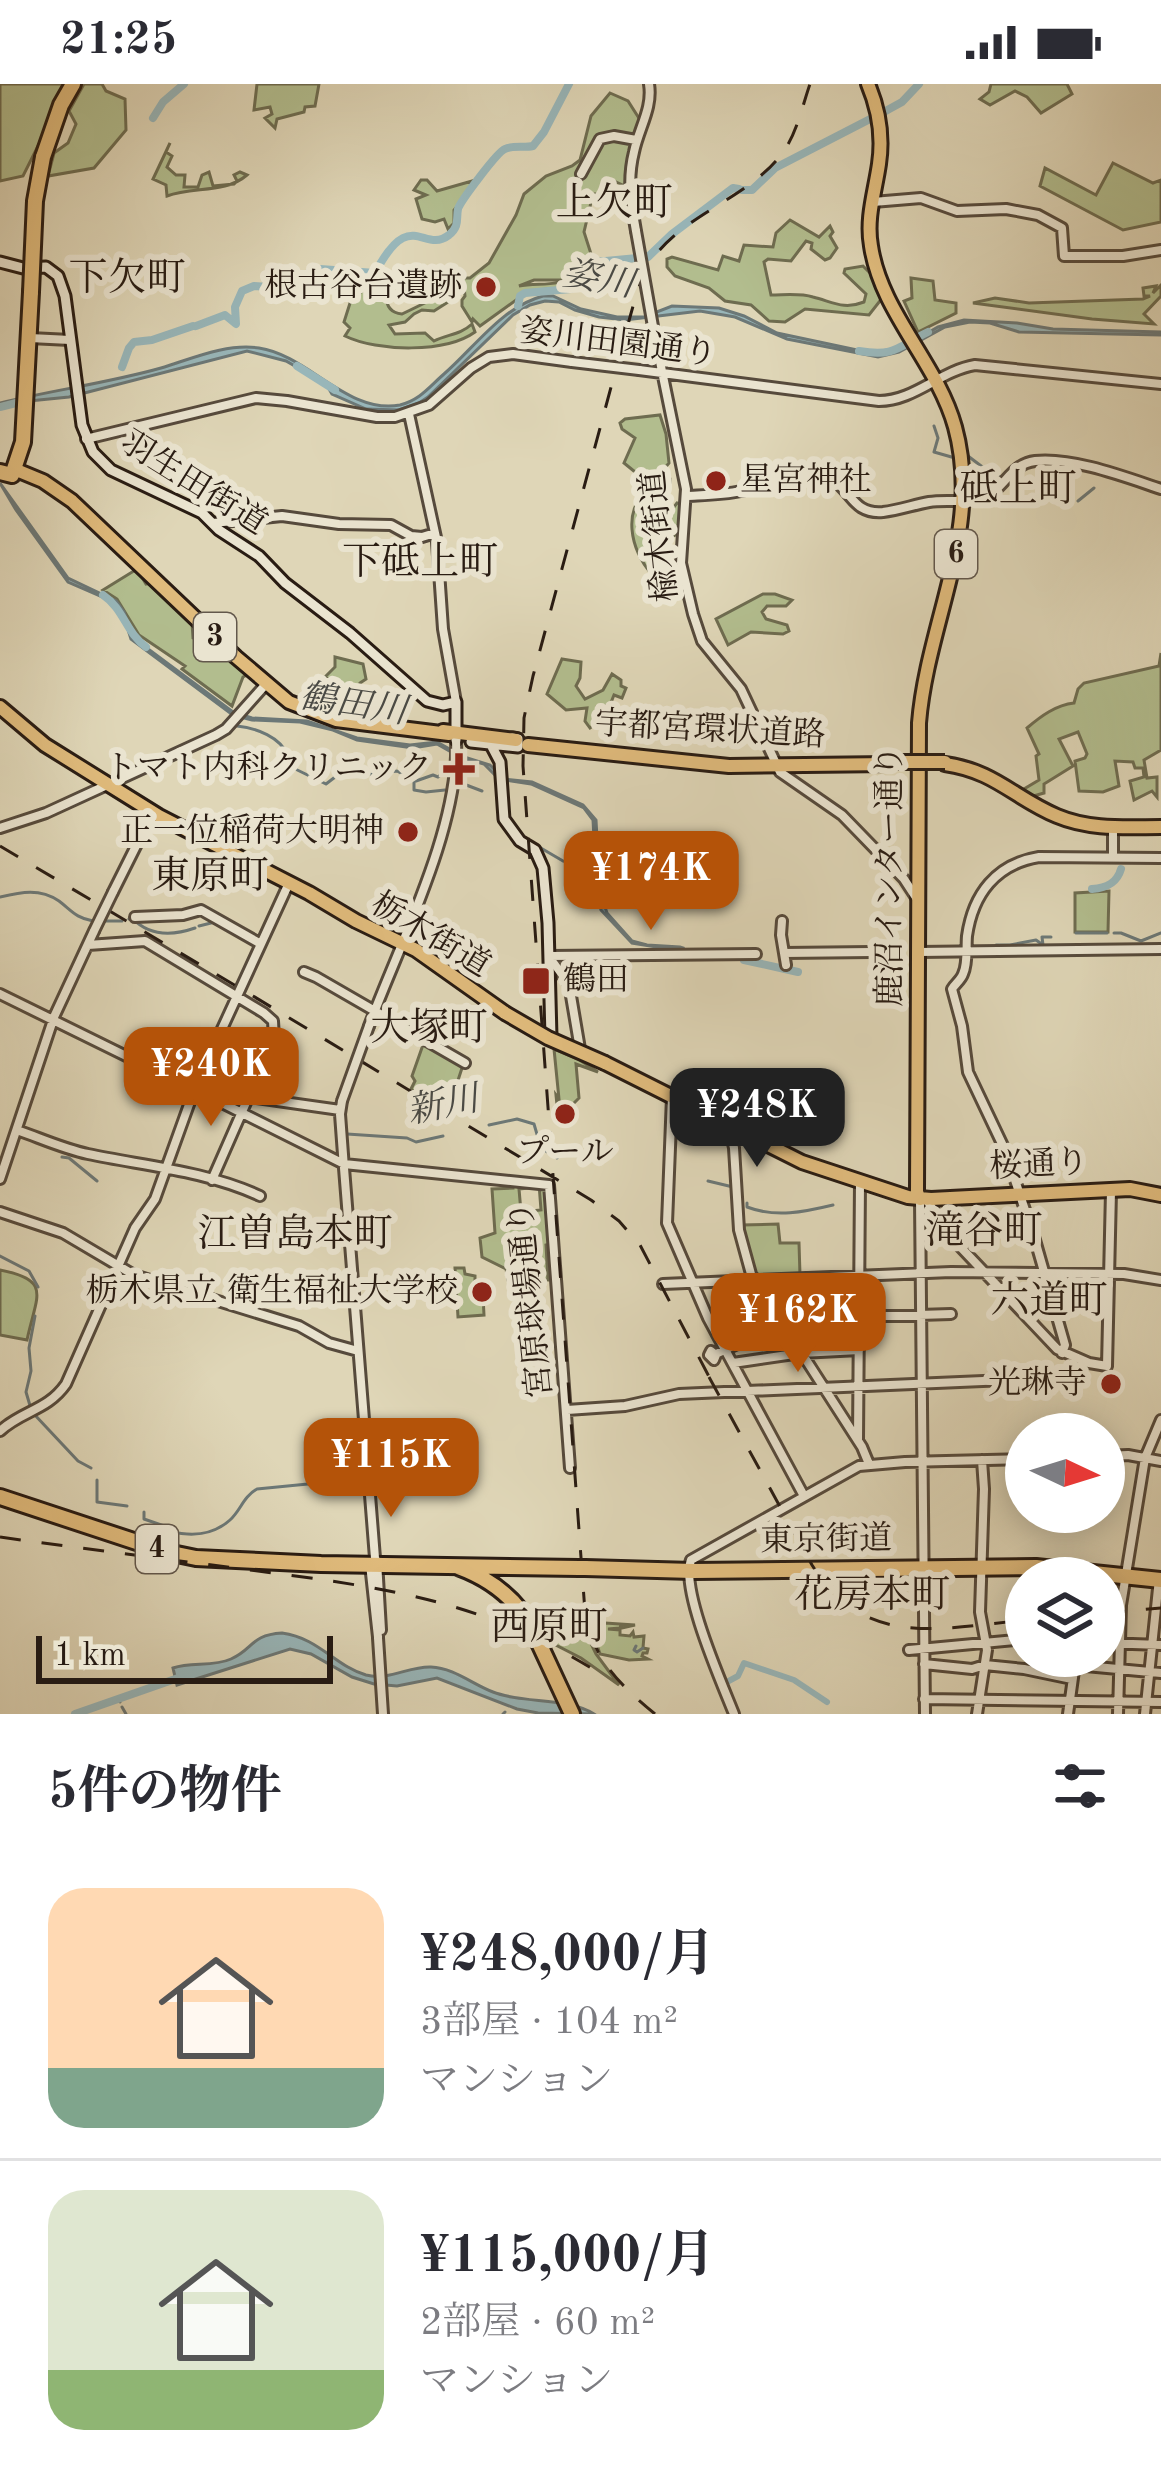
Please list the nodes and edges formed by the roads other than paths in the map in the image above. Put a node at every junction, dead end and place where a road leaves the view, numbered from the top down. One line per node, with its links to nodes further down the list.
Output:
1 (73, 84): 9 (highway, bridge)
2 (649, 84): 4 (street, 楡木街道)
3 (870, 84): 6 (main road, 鹿沼インター通り / 6)
4 (636, 140): 5 (street); 11 (street, 楡木街道, bridge)
5 (581, 174)
6 (873, 202): 7 (street); 12 (main road, 鹿沼インター通り / 6)
7 (1161, 250)
8 (0, 262): 10 (main road, 羽生田街道)
9 (28, 338): 10 (street); 16 (highway)
10 (70, 340): 15 (main road, 羽生田街道)
11 (661, 373): 12 (street, 姿川田園通り); 14 (street, 姿川田園通り, bridge); 20 (street, 楡木街道)
12 (937, 379): 13 (street, 姿川田園通り); 21 (main road, 鹿沼インター通り / 6)
13 (1161, 384)
14 (409, 414): 15 (street); 23 (street)
15 (86, 439): 22 (main road, 羽生田街道)
16 (20, 450): 17 (highway); 18 (highway)
17 (5, 469): 18 (main road, 3); 24 (main road, 3)
18 (33, 476): 24 (main road, 3)
19 (1161, 489): 21 (street)
20 (686, 496): 21 (street); 31 (street, 楡木街道)
21 (965, 500): 29 (main road, 鹿沼インター通り / 6)
22 (212, 523): 23 (street); 25 (main road, 羽生田街道)
23 (435, 532): 25 (street)
24 (265, 685): 27 (main road, 3); 33 (street)
25 (456, 702): 27 (main road)
26 (4, 712): 33 (main road, 栃木街道)
27 (458, 742): 28 (main road); 28 (main road); 31 (main road, 宇都宮環状道路 / 3); 44 (street)
28 (491, 746): 53 (main road)
29 (919, 762): 30 (main road, 3); 32 (main road, 3); 41 (main road, 鹿沼インター通り / 6)
30 (837, 764): 31 (main road, 宇都宮環状道路 / 3); 32 (main road, 宇都宮環状道路 / 3, bridge)
31 (776, 765): 41 (street, 楡木街道)
32 (990, 775): 36 (main road, 3)
33 (109, 785): 34 (main road, 栃木街道); 37 (street)
34 (153, 812): 40 (main road, 栃木街道); 46 (street, bridge)
35 (1161, 825): 36 (main road, 3)
36 (1113, 826): 38 (street)
37 (0, 828)
38 (1113, 857): 39 (street); 50 (street)
39 (1161, 858)
40 (290, 883): 44 (main road, 栃木街道); 45 (street)
41 (919, 902): 49 (main road, 鹿沼インター通り / 6)
42 (136, 917): 45 (street)
43 (782, 921): 51 (street)
44 (400, 943): 58 (street); 63 (main road, 栃木街道, bridge)
45 (261, 944): 57 (street)
46 (88, 945): 57 (street); 59 (street)
47 (1161, 949): 50 (street)
48 (872, 952): 51 (street)
49 (920, 952): 50 (street); 81 (main road, 鹿沼インター通り / 6)
50 (966, 952): 78 (street)
51 (784, 953): 54 (street)
52 (756, 954): 53 (street)
53 (549, 956): 60 (main road); 61 (street)
54 (786, 965)
55 (304, 972): 58 (street)
56 (0, 994): 59 (street)
57 (236, 996): 65 (street); 67 (street)
58 (375, 1010): 62 (street); 68 (street, bridge)
59 (53, 1020): 64 (street); 71 (street)
60 (551, 1038): 61 (main road); 63 (main road)
61 (580, 1049): 63 (main road)
62 (465, 1064)
63 (610, 1066): 66 (main road, 栃木街道)
64 (183, 1084)
65 (204, 1094): 69 (street); 73 (street)
66 (672, 1096): 70 (main road, 栃木街道); 91 (street)
67 (249, 1097): 68 (street); 69 (street)
68 (341, 1105): 72 (street)
69 (242, 1113): 72 (street); 75 (street)
70 (729, 1126): 76 (main road, 栃木街道); 89 (street)
71 (17, 1130): 73 (street); 74 (street)
72 (344, 1164): 99 (street); 108 (street, 宮原球場通り)
73 (167, 1168): 75 (street); 83 (street)
74 (0, 1179)
75 (212, 1180): 80 (street)
76 (860, 1182): 81 (main road, 栃木街道); 88 (street)
77 (1110, 1190): 78 (main road, 桜通り); 79 (main road, 桜通り); 87 (street)
78 (1019, 1194): 81 (main road, 桜通り); 85 (street)
79 (1161, 1195)
80 (260, 1196)
81 (923, 1198): 84 (street); 86 (street)
82 (0, 1212): 83 (street)
83 (118, 1267): 99 (street); 110 (street)
84 (987, 1272): 85 (street); 86 (street); 101 (street)
85 (1044, 1272): 87 (street); 101 (street)
86 (919, 1273): 88 (street); 94 (street)
87 (1107, 1274): 90 (street); 101 (street)
88 (860, 1276): 89 (street); 95 (street)
89 (754, 1280): 91 (street); 96 (street); 97 (street)
90 (1161, 1280)
91 (691, 1283): 92 (street); 97 (street)
92 (663, 1284)
93 (951, 1314): 94 (street)
94 (920, 1315): 95 (street); 104 (street)
95 (859, 1316): 96 (street); 98 (street)
96 (782, 1323): 97 (street); 100 (street)
97 (720, 1347): 102 (street)
98 (859, 1350): 100 (street); 105 (street)
99 (358, 1351): 122 (street)
100 (800, 1353): 102 (street); 106 (street)
101 (1062, 1353)
102 (733, 1363): 107 (street)
103 (1052, 1378): 104 (street)
104 (922, 1384): 105 (street); 116 (street)
105 (858, 1387): 106 (street); 111 (street)
106 (824, 1389): 107 (street); 111 (street)
107 (749, 1392): 108 (street); 120 (street)
108 (566, 1410): 119 (street, 宮原球場通り)
109 (1161, 1417): 113 (street)
110 (0, 1430)
111 (858, 1442): 118 (street)
112 (1125, 1457): 113 (street)
113 (1143, 1458): 117 (street); 128 (street)
114 (1005, 1459): 115 (street)
115 (982, 1460): 116 (street); 123 (street)
116 (923, 1461): 118 (street); 125 (street)
117 (1161, 1461)
118 (869, 1464): 120 (street)
119 (571, 1468)
120 (804, 1496): 127 (street)
121 (0, 1497): 122 (highway, 東京街道 / 4)
122 (374, 1565): 126 (highway, 東京街道 / 4); 126 (highway, 東京街道 / 4); 151 (street)
123 (981, 1566): 124 (highway, 東京街道); 125 (highway, 東京街道); 131 (street)
124 (1005, 1566)
125 (925, 1567): 127 (highway, 東京街道); 134 (street)
126 (473, 1568): 127 (highway, 東京街道); 148 (highway)
127 (688, 1570): 150 (street)
128 (1125, 1575): 129 (highway, 東京街道)
129 (1160, 1579): 133 (street)
130 (1005, 1642): 131 (street)
131 (986, 1643): 134 (street); 137 (street)
132 (1125, 1644): 133 (street)
133 (1156, 1645): 139 (street)
134 (924, 1647): 135 (street); 136 (street)
135 (909, 1650)
136 (924, 1664): 137 (street); 149 (street)
137 (985, 1665): 142 (street); 143 (street)
138 (1125, 1670): 139 (street)
139 (1149, 1672): 140 (street); 146 (street)
140 (1161, 1672)
141 (1120, 1677): 145 (street)
142 (1072, 1679): 144 (street)
143 (979, 1699): 144 (street); 149 (street); 152 (street)
144 (1070, 1700): 145 (street); 153 (street)
145 (1119, 1701): 146 (street); 154 (street)
146 (1147, 1701): 147 (street); 155 (street)
147 (1161, 1702)
148 (569, 1708)
149 (924, 1708)
150 (732, 1710)
151 (385, 1714)
152 (977, 1714)
153 (1068, 1714)
154 (1118, 1714)
155 (1145, 1714)

